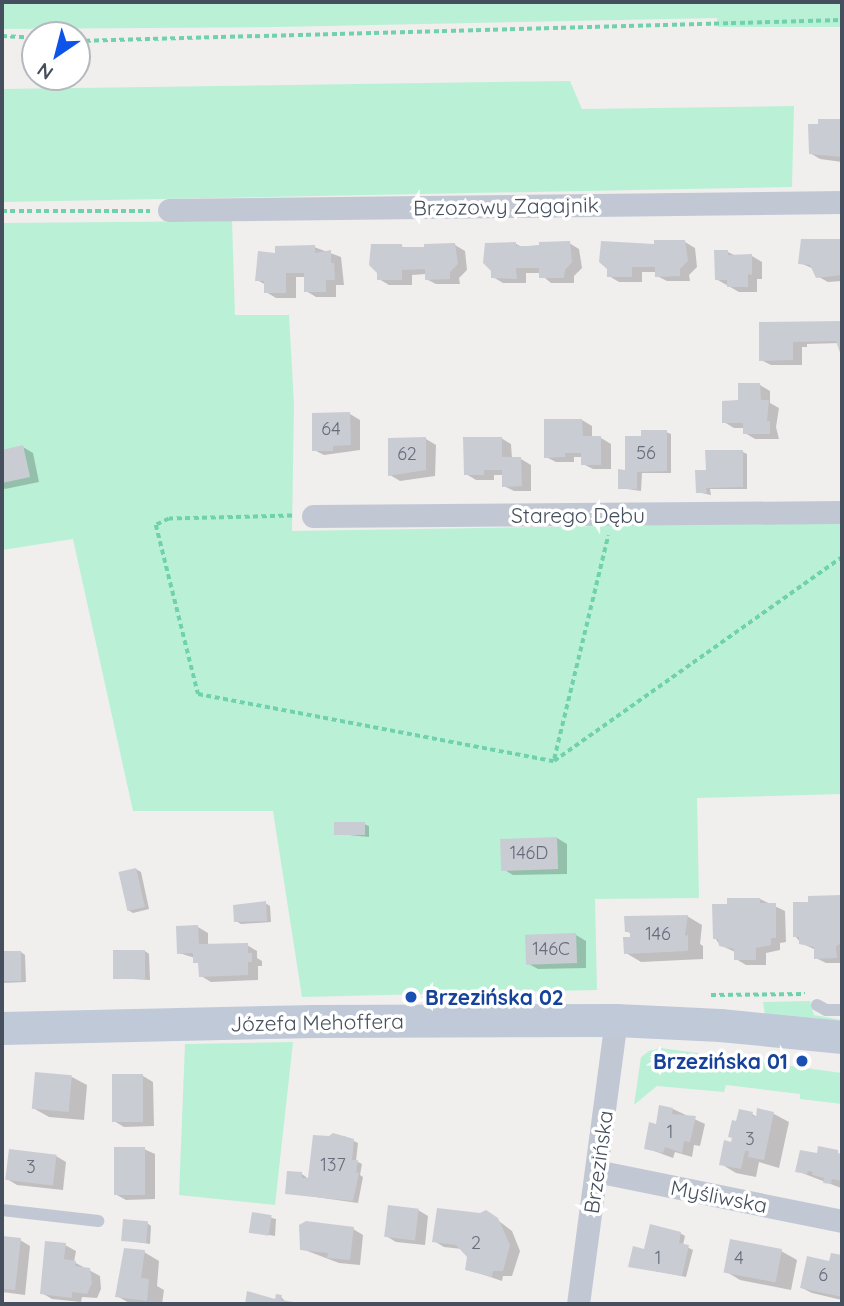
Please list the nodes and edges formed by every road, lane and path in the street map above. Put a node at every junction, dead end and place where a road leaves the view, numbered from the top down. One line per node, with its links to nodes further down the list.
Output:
1 (842, 20): 4 (path)
2 (2, 36): 3 (path)
3 (21, 37)
4 (91, 41)
5 (842, 202): 7 (street, Brzozowy Zagajnik)
6 (2, 211): 7 (path)
7 (169, 211)
8 (842, 512): 9 (street, Starego Dębu)
9 (609, 514): 10 (street, Starego Dębu); 12 (path)
10 (313, 516): 12 (path)
11 (842, 556): 12 (path)
12 (554, 761)
13 (817, 1005): 14 (lane)
14 (842, 1010)
15 (617, 1020): 16 (street, Józefa Mehoffera); 17 (street, Józefa Mehoffera); 18 (street, Brzezińska)
16 (2, 1028)
17 (842, 1037)
18 (596, 1171): 21 (street, Myśliwska); 22 (street, Brzezińska)
19 (2, 1210): 20 (lane)
20 (97, 1221)
21 (842, 1221)
22 (578, 1304)

